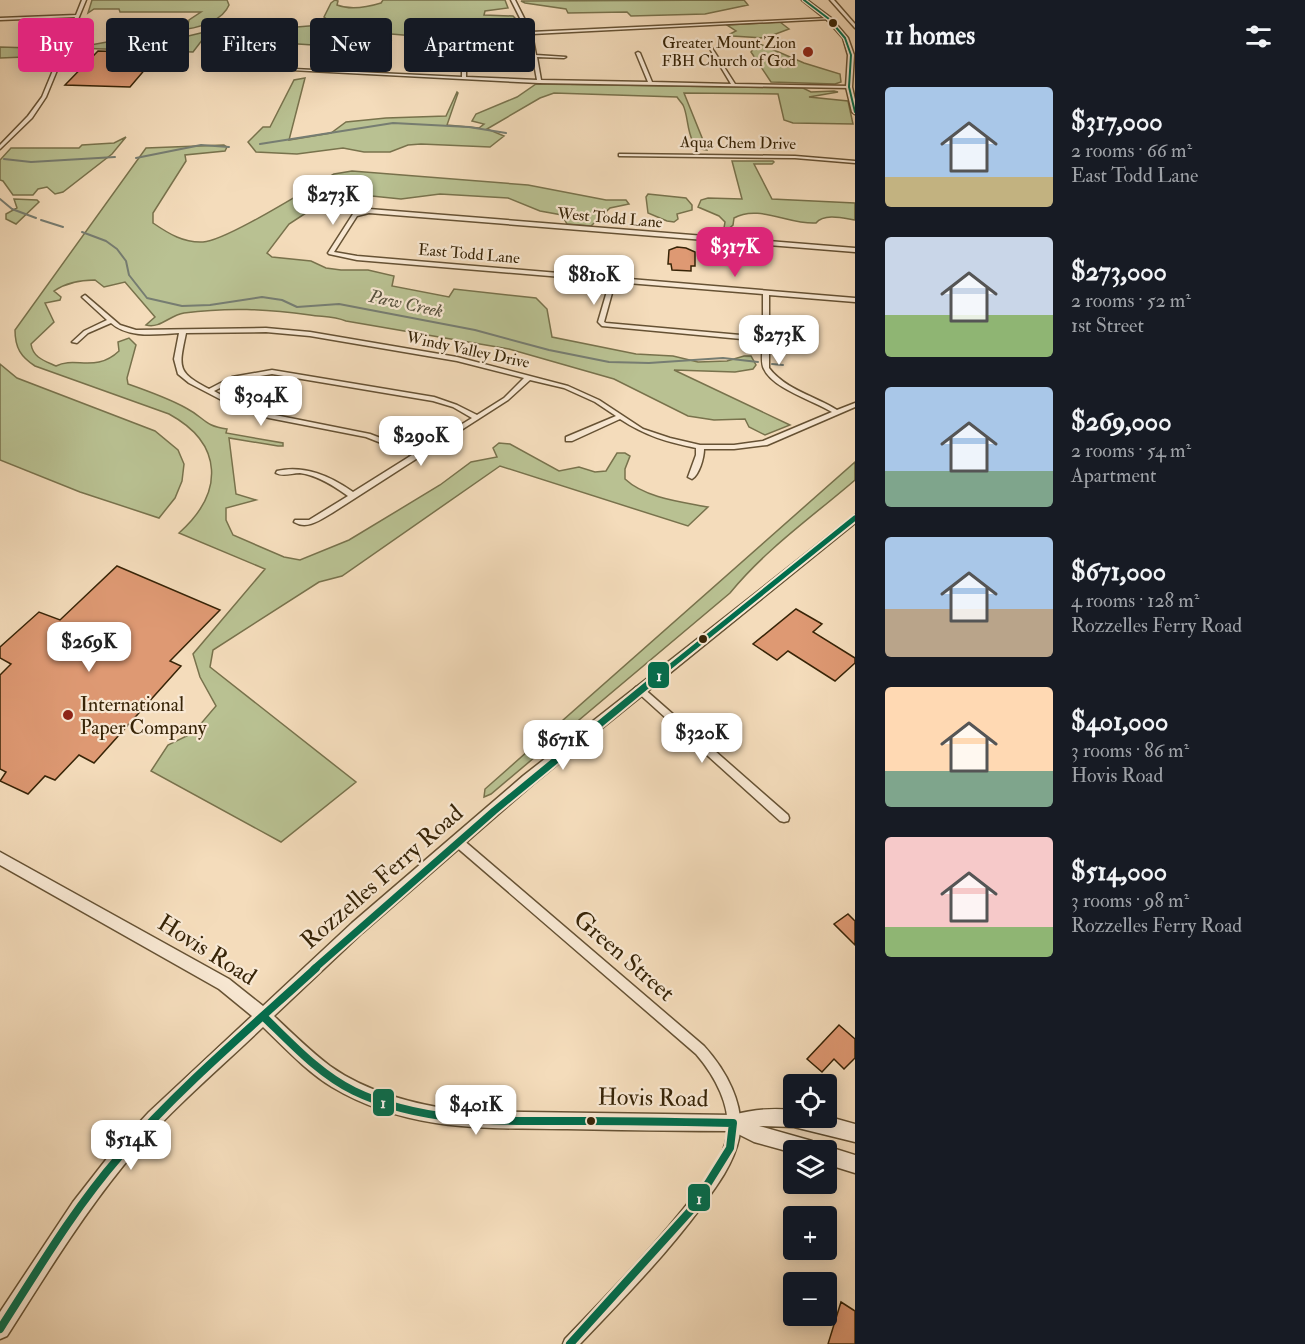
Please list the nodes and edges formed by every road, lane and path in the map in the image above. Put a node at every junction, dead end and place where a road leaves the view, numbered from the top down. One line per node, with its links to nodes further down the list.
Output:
1 (84, 0): 5 (street)
2 (513, 0): 6 (street)
3 (804, 0): 8 (street)
4 (832, 0): 9 (street)
5 (77, 16): 7 (street); 23 (street)
6 (522, 18)
7 (0, 19)
8 (829, 19): 10 (street); 21 (street)
9 (855, 27)
10 (535, 33)
11 (712, 49): 20 (street)
12 (638, 53): 19 (street)
13 (535, 56): 14 (street); 18 (street)
14 (564, 57)
15 (298, 70): 17 (street)
16 (464, 72): 17 (street)
17 (464, 79): 18 (street)
18 (539, 82): 19 (street)
19 (651, 84): 20 (street)
20 (734, 85): 21 (street)
21 (849, 87): 22 (street)
22 (855, 112)
23 (0, 148)
24 (621, 155): 25 (street, Aqua Chem Drive)
25 (855, 162)
26 (855, 250): 27 (street, West Todd Lane)
27 (332, 254): 28 (street, East Todd Lane)
28 (613, 280): 29 (street, East Todd Lane); 34 (street)
29 (766, 293): 31 (street, East Todd Lane); 34 (street)
30 (85, 297): 32 (street, Windy Valley Drive)
31 (855, 300)
32 (112, 320): 33 (street, Windy Valley Drive); 35 (street)
33 (183, 331): 36 (street, Windy Valley Drive); 37 (street)
34 (766, 339): 39 (street)
35 (75, 342)
36 (529, 377): 40 (street); 41 (street, Windy Valley Drive)
37 (209, 391): 40 (street); 44 (street)
38 (855, 405): 39 (street, Windy Valley Drive)
39 (836, 411): 43 (street, Windy Valley Drive)
40 (476, 417): 44 (street)
41 (620, 417): 42 (street); 43 (street, Windy Valley Drive)
42 (569, 440)
43 (700, 447): 46 (street)
44 (417, 455): 47 (street)
45 (280, 473): 47 (street)
46 (692, 477)
47 (353, 496): 49 (street)
48 (855, 518): 50 (street, Rozzelles Ferry Road)
49 (298, 522)
50 (639, 689): 51 (street); 52 (street, Rozzelles Ferry Road)
51 (784, 818)
52 (458, 842): 54 (street, Rozzelles Ferry Road); 55 (street, Green Street)
53 (0, 858): 54 (street, Hovis Road)
54 (263, 1016): 55 (street, Hovis Road); 60 (street, Rozzelles Ferry Road)
55 (733, 1123): 56 (street, Hovis Road); 57 (street, Hovis Road); 61 (street)
56 (855, 1133)
57 (783, 1142)
58 (837, 1158): 59 (street)
59 (855, 1164)
60 (0, 1329)
61 (570, 1344)

